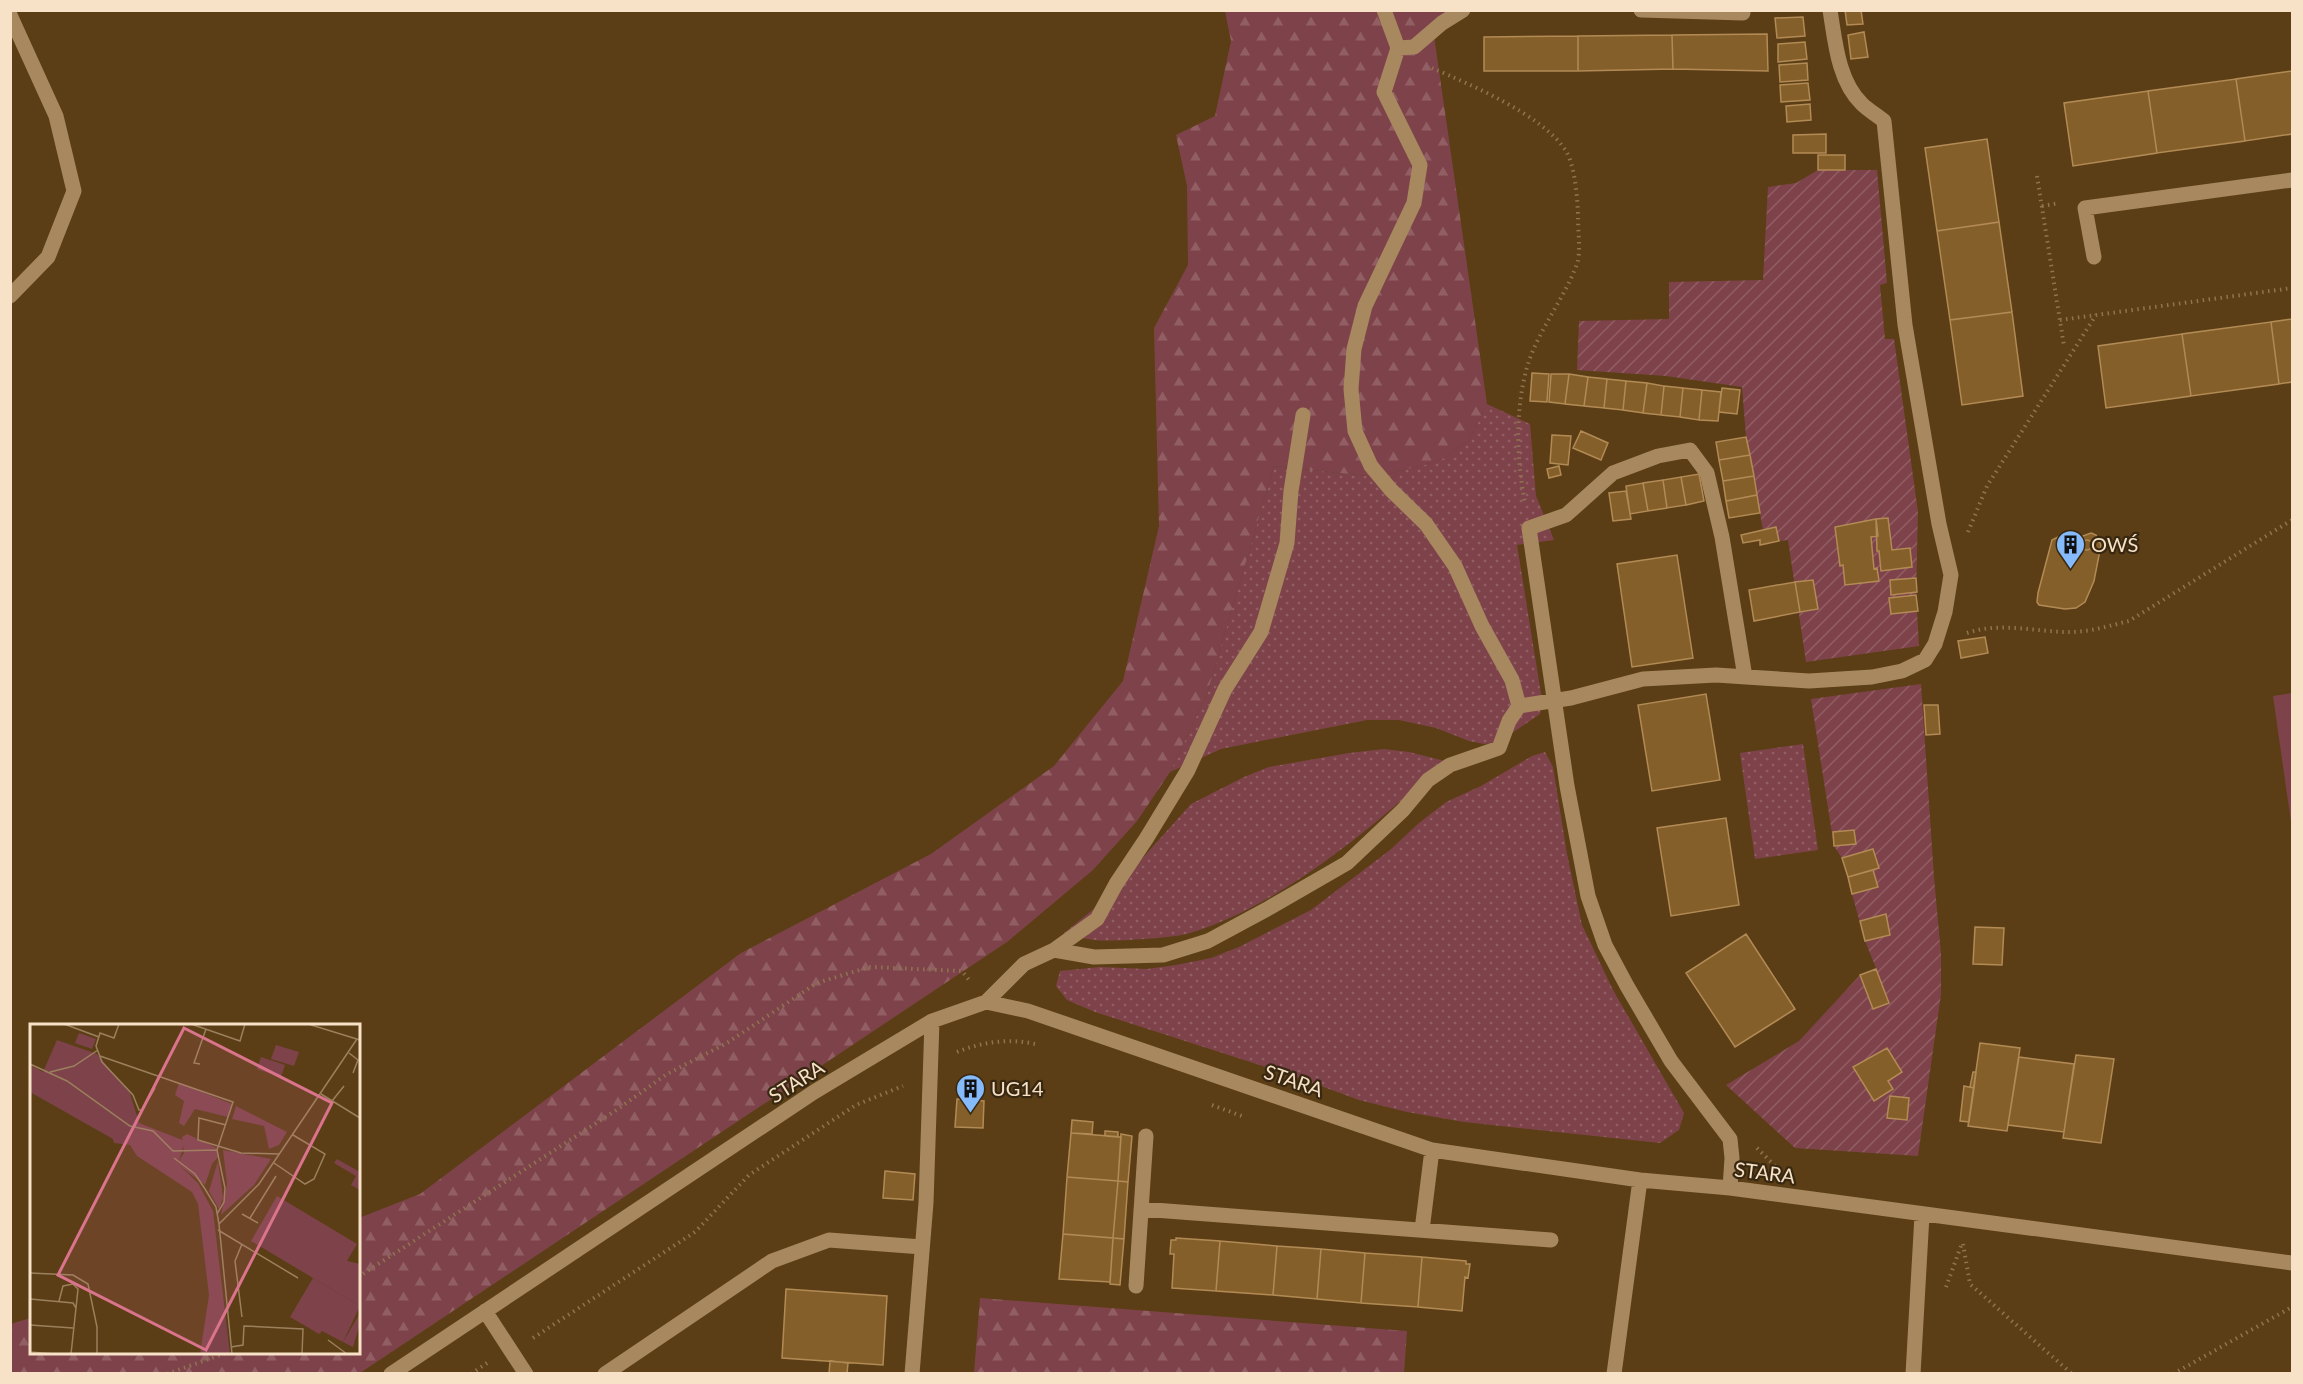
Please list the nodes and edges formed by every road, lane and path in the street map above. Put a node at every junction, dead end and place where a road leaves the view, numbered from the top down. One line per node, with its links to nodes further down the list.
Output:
1 (1384, 10): 8 (street)
2 (1463, 10): 7 (street)
3 (1641, 10): 5 (street)
4 (1830, 10): 20 (street)
5 (1743, 13)
6 (10, 15): 13 (street)
7 (1414, 47): 8 (street); 19 (path)
8 (1398, 48): 24 (street)
9 (2037, 176): 15 (path)
10 (2292, 180): 11 (street)
11 (2094, 257)
12 (2292, 288): 14 (path)
13 (10, 296)
14 (2096, 315): 15 (path); 20 (path)
15 (2060, 320): 16 (path)
16 (2064, 346)
17 (1302, 415): 25 (street)
18 (2292, 520): 21 (path)
19 (1529, 528): 22 (street); 23 (street)
20 (1951, 575): 21 (street)
21 (1935, 644): 22 (street)
22 (1745, 677): 23 (street)
23 (1555, 700): 24 (street); 34 (street)
24 (1519, 706): 25 (street)
25 (1054, 950): 26 (street)
26 (986, 1002): 27 (street, STARA); 33 (street, STARA); 45 (path)
27 (932, 1020): 29 (street); 48 (street, STARA)
28 (1038, 1045): 29 (path)
29 (931, 1061): 43 (street); 49 (path)
30 (1207, 1104): 31 (path)
31 (1250, 1118)
32 (1146, 1136): 38 (street)
33 (1432, 1150): 36 (street, STARA); 41 (street)
34 (1731, 1167): 35 (path); 37 (street)
35 (1780, 1171)
36 (1640, 1180): 37 (street, STARA); 57 (street)
37 (1730, 1188): 39 (street, STARA)
38 (1141, 1209): 41 (street); 46 (street)
39 (1922, 1215): 40 (street, STARA); 58 (street)
40 (1958, 1218): 44 (street, STARA); 59 (path)
41 (1422, 1230): 42 (street)
42 (1551, 1240)
43 (922, 1247): 55 (street); 56 (street)
44 (2292, 1263)
45 (360, 1276)
46 (1136, 1286)
47 (2292, 1307): 60 (path)
48 (485, 1311): 49 (street); 52 (street, STARA)
49 (511, 1350): 53 (path); 54 (street)
50 (226, 1354): 51 (path)
51 (167, 1374)
52 (391, 1374)
53 (471, 1374)
54 (526, 1374)
55 (605, 1374)
56 (912, 1374)
57 (1614, 1374)
58 (1913, 1374)
59 (2072, 1374)
60 (2172, 1374)

